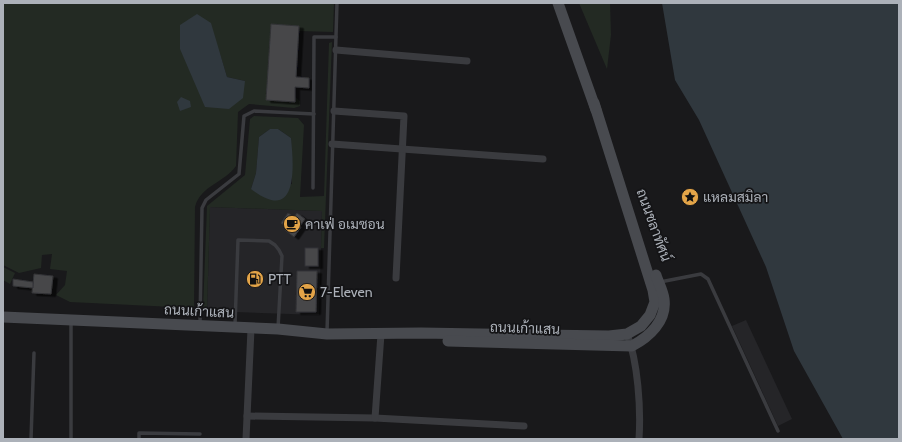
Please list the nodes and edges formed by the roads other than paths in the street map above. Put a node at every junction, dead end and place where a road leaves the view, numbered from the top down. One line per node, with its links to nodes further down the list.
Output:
1 (337, 3): 3 (lane)
2 (558, 3): 6 (main road, ถนนชลาทัศน์)
3 (336, 38): 4 (lane); 8 (lane)
4 (336, 50): 5 (street); 7 (lane)
5 (467, 61)
6 (594, 103): 14 (main road, ถนนชลาทัศน์); 24 (main road, ถนนชลาทัศน์)
7 (334, 111): 9 (lane); 10 (street)
8 (314, 114): 12 (lane); 17 (lane)
9 (332, 144): 10 (street); 21 (lane)
10 (404, 150): 11 (street); 13 (street)
11 (543, 158)
12 (313, 188)
13 (396, 278)
14 (658, 282): 25 (main road, ถนนชลาทัศน์); 30 (lane)
15 (3, 317): 16 (main road, ถนนเก้าแสน)
16 (71, 320): 17 (main road, ถนนเก้าแสน); 33 (lane)
17 (200, 326): 18 (main road, ถนนเก้าแสน)
18 (235, 328): 19 (main road, ถนนเก้าแสน); 20 (lane)
19 (251, 329): 20 (main road, ถนนเก้าแสน); 27 (street)
20 (278, 329): 21 (main road, ถนนเก้าแสน)
21 (327, 334): 22 (main road, ถนนเก้าแสน)
22 (381, 334): 23 (main road, ถนนเก้าแสน); 28 (street)
23 (394, 334): 24 (main road, ถนนเก้าแสน); 25 (main road, ถนนเก้าแสน)
24 (627, 334): 25 (street)
25 (632, 346): 36 (street)
26 (34, 353): 32 (lane)
27 (247, 416): 28 (street); 35 (street)
28 (375, 418): 29 (street)
29 (524, 426)
30 (778, 431)
31 (200, 434): 34 (lane)
32 (31, 439)
33 (71, 439)
34 (139, 439)
35 (246, 439)
36 (639, 439)

